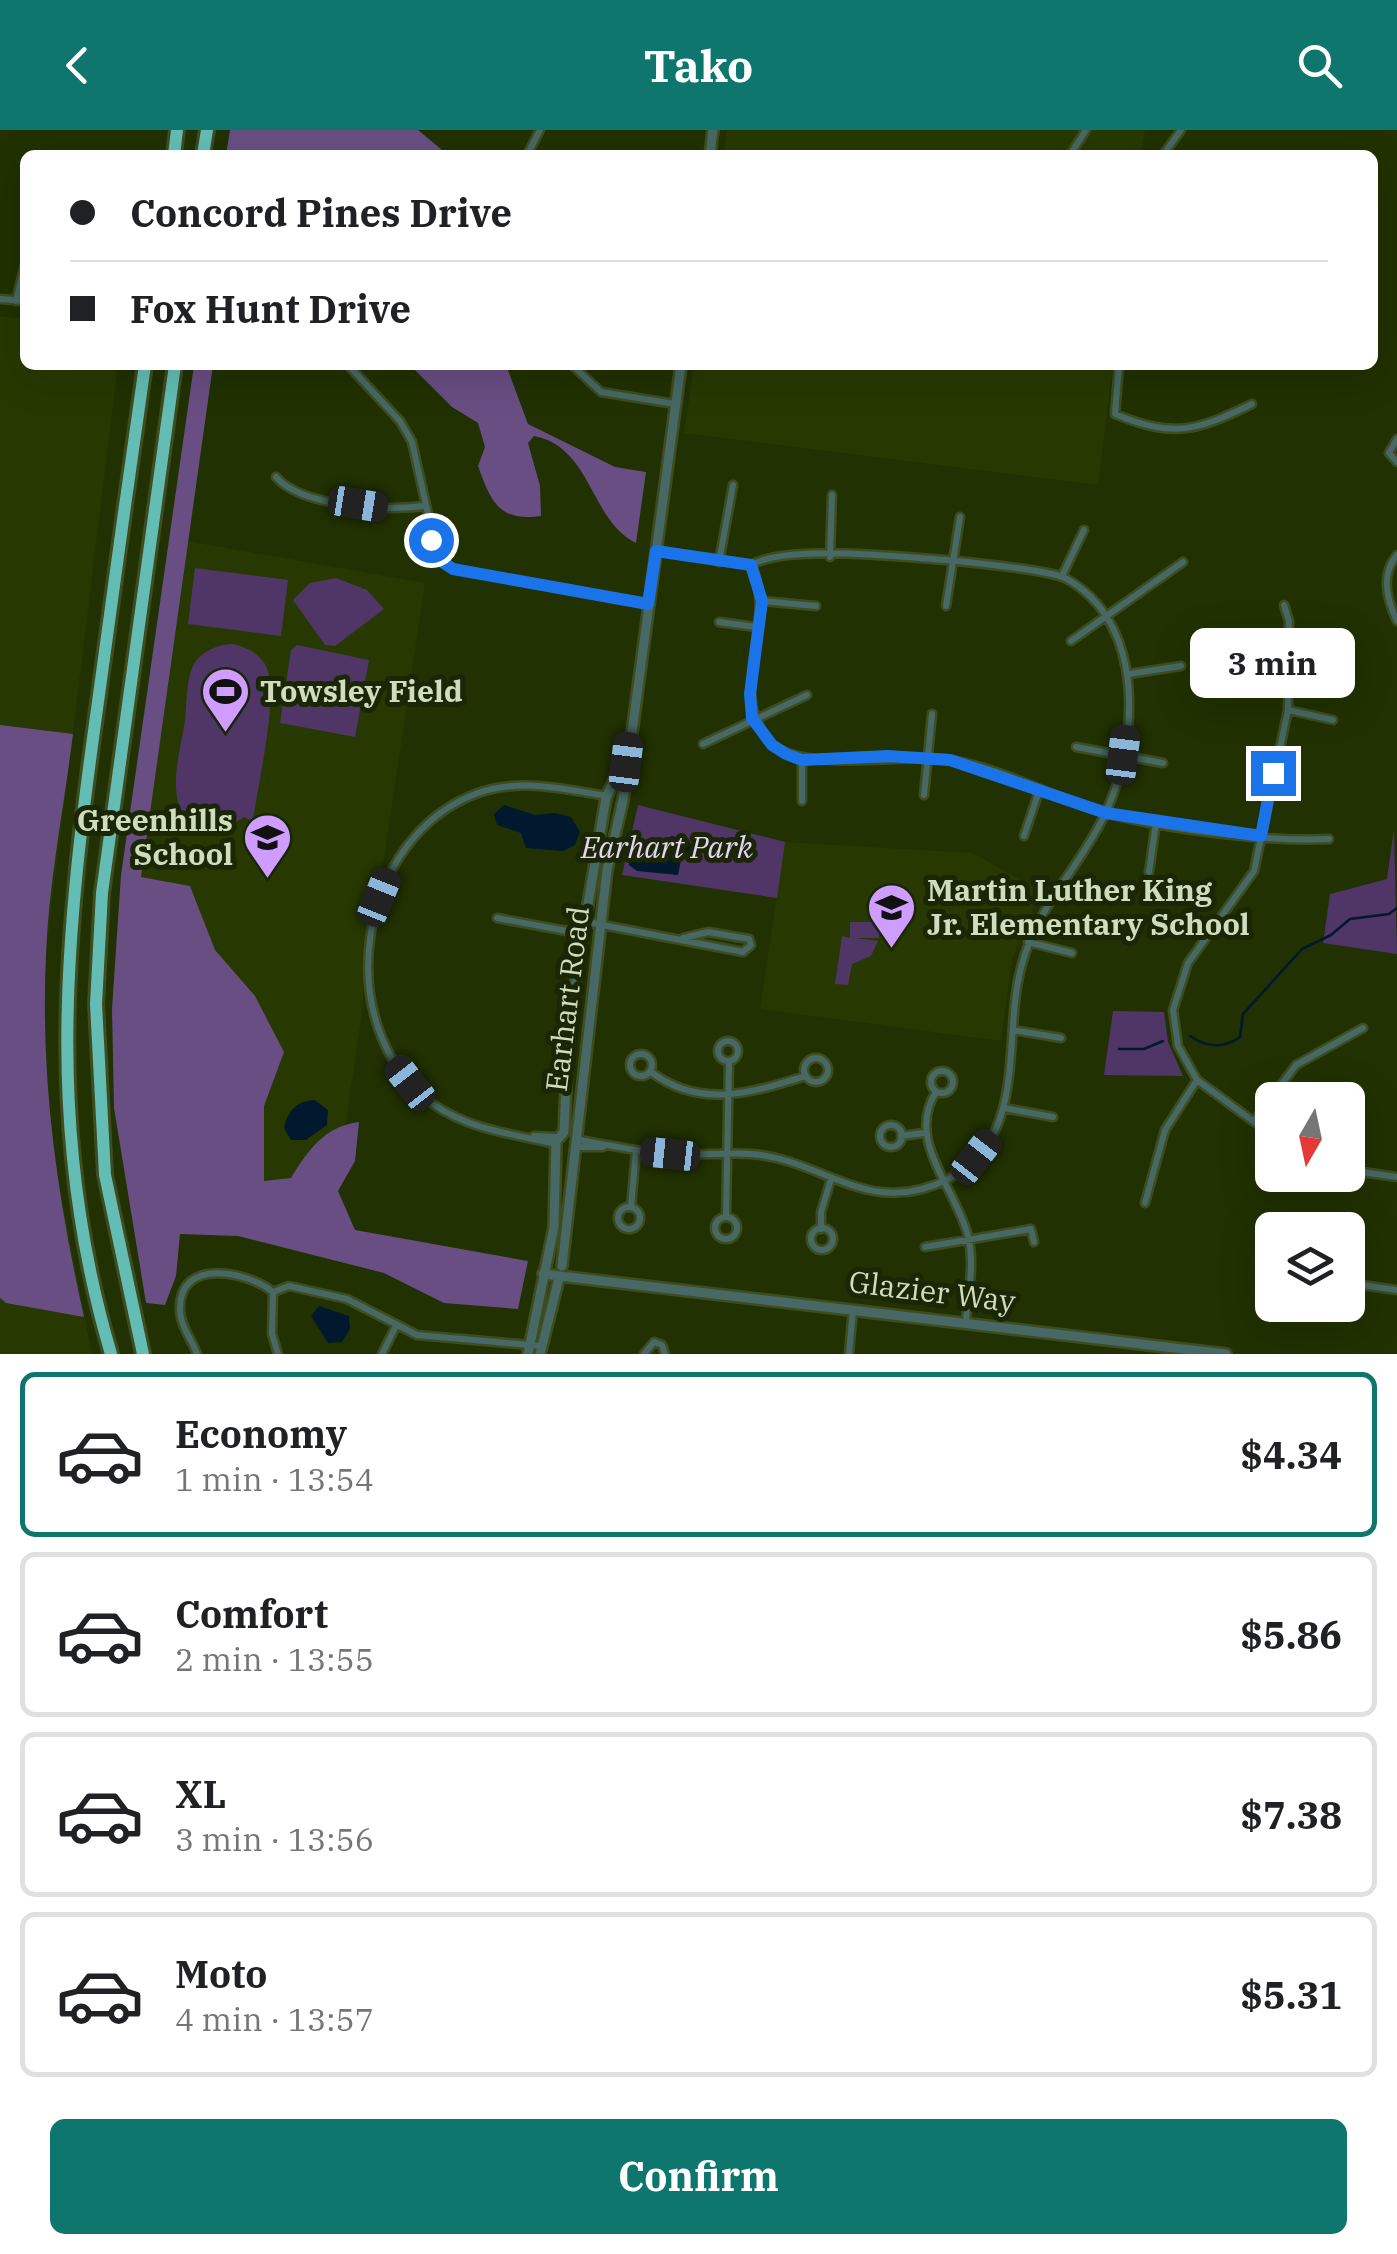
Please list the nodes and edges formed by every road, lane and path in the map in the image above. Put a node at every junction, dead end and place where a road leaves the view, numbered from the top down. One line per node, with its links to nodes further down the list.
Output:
1 (0, 300): 2 (street)
2 (20, 301)
3 (143, 370): 108 (highway)
4 (174, 370): 109 (highway)
5 (353, 370): 16 (street)
6 (577, 370): 9 (street)
7 (680, 370): 9 (street, Earhart Road)
8 (1118, 370): 10 (street)
9 (675, 404): 19 (street, Earhart Road)
10 (1252, 404)
11 (1397, 439): 12 (street)
12 (1397, 462)
13 (276, 478): 16 (street)
14 (733, 485): 23 (street)
15 (832, 496): 21 (street)
16 (424, 506): 28 (street)
17 (960, 517): 22 (street)
18 (1084, 530): 26 (street)
19 (656, 551): 23 (street); 28 (street, Earhart Road)
20 (1397, 555): 32 (street)
21 (830, 556): 22 (street); 25 (street)
22 (953, 561): 26 (street); 31 (street)
23 (718, 562): 25 (street)
24 (1183, 562): 33 (street)
25 (751, 565): 27 (street)
26 (1062, 576): 33 (street)
27 (762, 601): 30 (street); 36 (street)
28 (648, 604): 53 (street, Earhart Road)
29 (1284, 605): 41 (street)
30 (816, 606)
31 (946, 606)
32 (1395, 611): 35 (street)
33 (1108, 615): 37 (street); 39 (street)
34 (719, 622): 36 (street)
35 (1397, 622)
36 (756, 627): 43 (street)
37 (1071, 641)
38 (1180, 666): 39 (street)
39 (1130, 674): 47 (street)
40 (807, 694): 43 (street)
41 (1288, 710): 44 (street); 58 (street)
42 (932, 714): 48 (street)
43 (752, 718): 45 (street); 49 (street)
44 (1333, 720)
45 (703, 744)
46 (1076, 747): 47 (street)
47 (1123, 755): 50 (street); 55 (street)
48 (927, 758): 49 (street); 51 (street); 52 (street)
49 (802, 760): 54 (street)
50 (1163, 763)
51 (1039, 791): 55 (street); 57 (street)
52 (924, 795)
53 (612, 800): 62 (street, Earhart Road); 63 (street, Earhart Road); 81 (street)
54 (802, 801)
55 (1106, 813): 56 (street); 65 (street)
56 (1156, 822): 58 (street); 60 (street)
57 (1024, 836)
58 (1261, 836): 59 (street); 73 (street)
59 (1329, 839)
60 (1148, 872)
61 (497, 918): 63 (street)
62 (602, 925): 63 (street); 64 (street); 82 (street, Earhart Road)
63 (586, 928): 81 (street, Earhart Road)
64 (683, 938): 64 (street)
65 (1028, 942): 66 (street); 68 (street)
66 (1072, 953)
67 (1362, 1028): 78 (street)
68 (1013, 1030): 69 (street); 76 (street)
69 (1061, 1038)
70 (729, 1062): 75 (street)
71 (651, 1072): 75 (street)
72 (806, 1076): 75 (street)
73 (1197, 1080): 78 (street); 89 (street)
74 (936, 1092): 79 (street)
75 (726, 1096): 84 (street)
76 (1004, 1108): 77 (street); 88 (street)
77 (1053, 1117)
78 (1254, 1121)
79 (924, 1133): 80 (street); 88 (street)
80 (901, 1136)
81 (559, 1141): 82 (street, Earhart Road); 82 (street); 98 (street, Earhart Road)
82 (577, 1144): 83 (street); 99 (street, Earhart Road)
83 (636, 1150): 84 (street); 90 (street)
84 (730, 1154): 87 (street); 91 (street)
85 (1365, 1172): 86 (street)
86 (1397, 1177)
87 (831, 1180): 88 (street); 93 (street)
88 (946, 1180): 95 (street)
89 (1145, 1203)
90 (631, 1207)
91 (726, 1217)
92 (1030, 1219): 94 (street)
93 (821, 1229)
94 (1031, 1229): 95 (street); 96 (street)
95 (969, 1240): 97 (street); 104 (street)
96 (1034, 1242)
97 (925, 1247)
98 (544, 1269): 99 (street); 106 (street, Earhart Road)
99 (562, 1272): 103 (street, Glazier Way); 106 (street, Earhart Road)
100 (1365, 1285): 101 (street)
101 (1397, 1290)
102 (274, 1292): 105 (street); 110 (street); 111 (street)
103 (853, 1308): 104 (street, Glazier Way); 115 (street)
104 (966, 1321): 107 (street, Glazier Way)
105 (396, 1326): 106 (street); 112 (street)
106 (535, 1350)
107 (1207, 1353): 116 (street, Glazier Way)
108 (111, 1354)
109 (143, 1354)
110 (197, 1354)
111 (278, 1354)
112 (382, 1354)
113 (644, 1354): 114 (street)
114 (666, 1354)
115 (849, 1354)
116 (1226, 1354)

